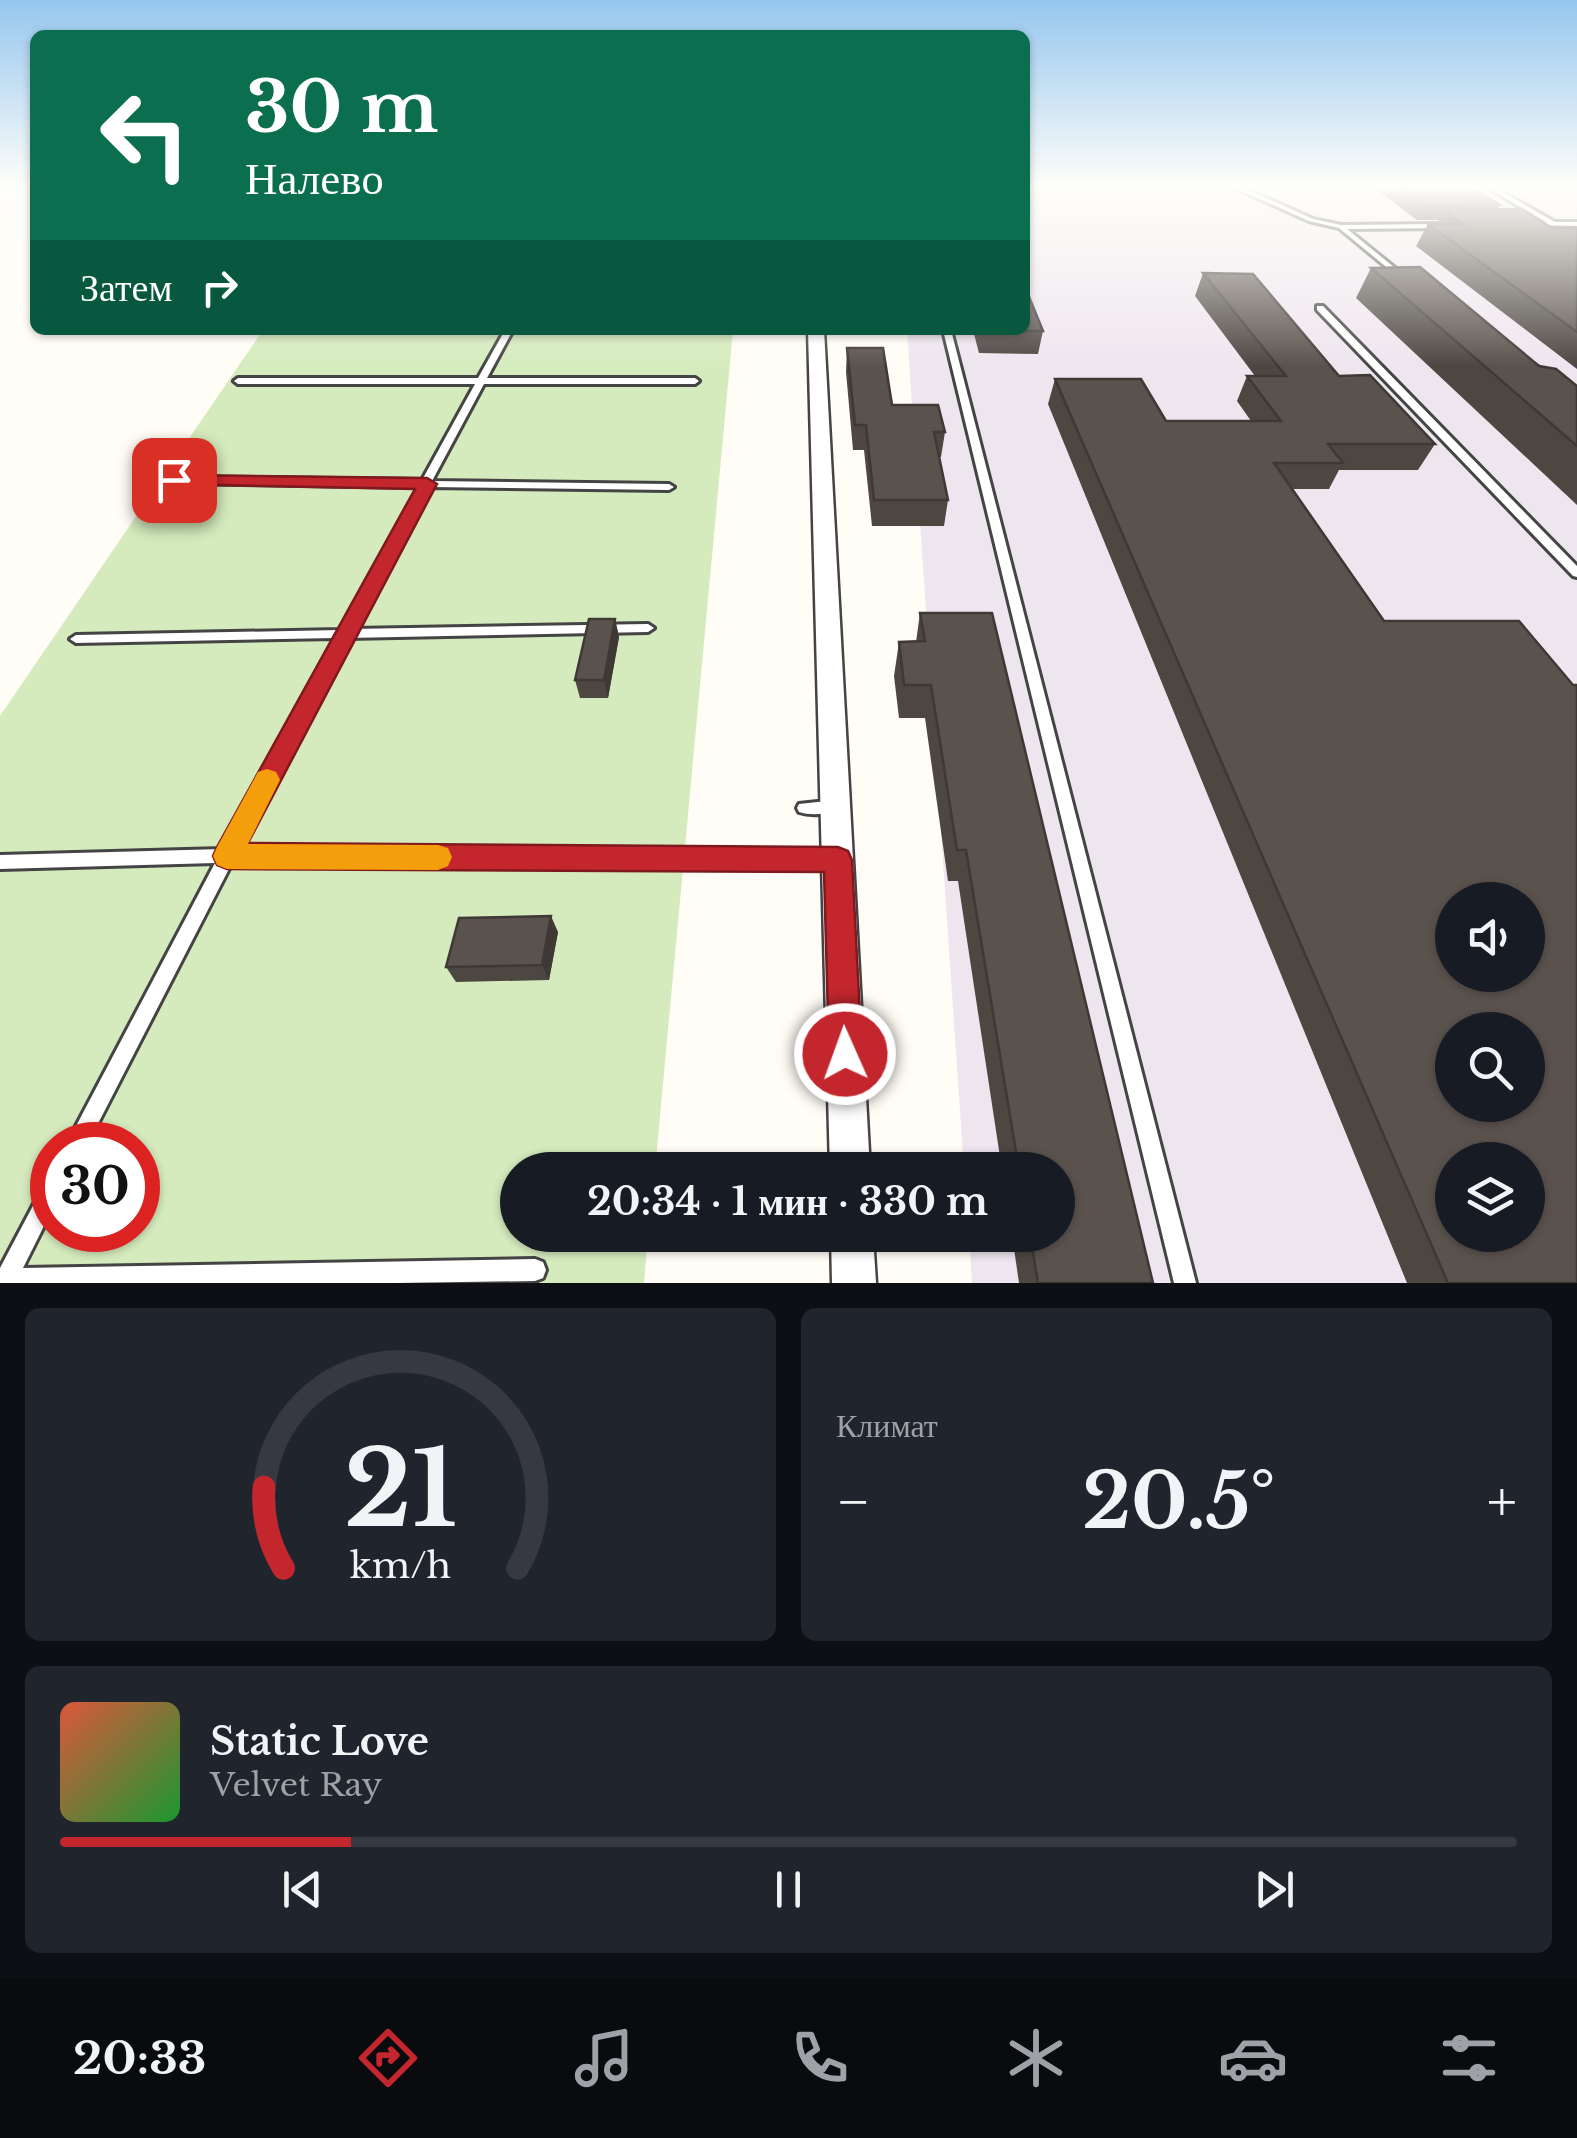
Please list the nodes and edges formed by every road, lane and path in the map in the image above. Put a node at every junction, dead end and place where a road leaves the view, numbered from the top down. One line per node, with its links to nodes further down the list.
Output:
1 (1366, 247): 2 (lane)
2 (1415, 288)
3 (1320, 308): 13 (lane)
4 (506, 335): 7 (lane)
5 (816, 335): 17 (street)
6 (948, 335): 29 (lane)
7 (484, 380): 8 (lane); 9 (lane); 11 (lane)
8 (238, 381)
9 (695, 381)
10 (174, 480): 11 (lane)
11 (427, 484): 12 (lane); 15 (lane)
12 (669, 487)
13 (1577, 572)
14 (648, 628): 15 (lane)
15 (345, 631): 16 (lane); 19 (lane)
16 (76, 639)
17 (836, 806): 18 (lane); 20 (street)
18 (804, 808)
19 (227, 856): 20 (lane); 21 (lane); 22 (lane)
20 (838, 860): 23 (street)
21 (0, 862)
22 (88, 1122)
23 (849, 1152)
24 (30, 1230): 27 (lane)
25 (853, 1252): 28 (street)
26 (535, 1270): 27 (lane)
27 (3, 1280)
28 (854, 1283)
29 (1185, 1283)

